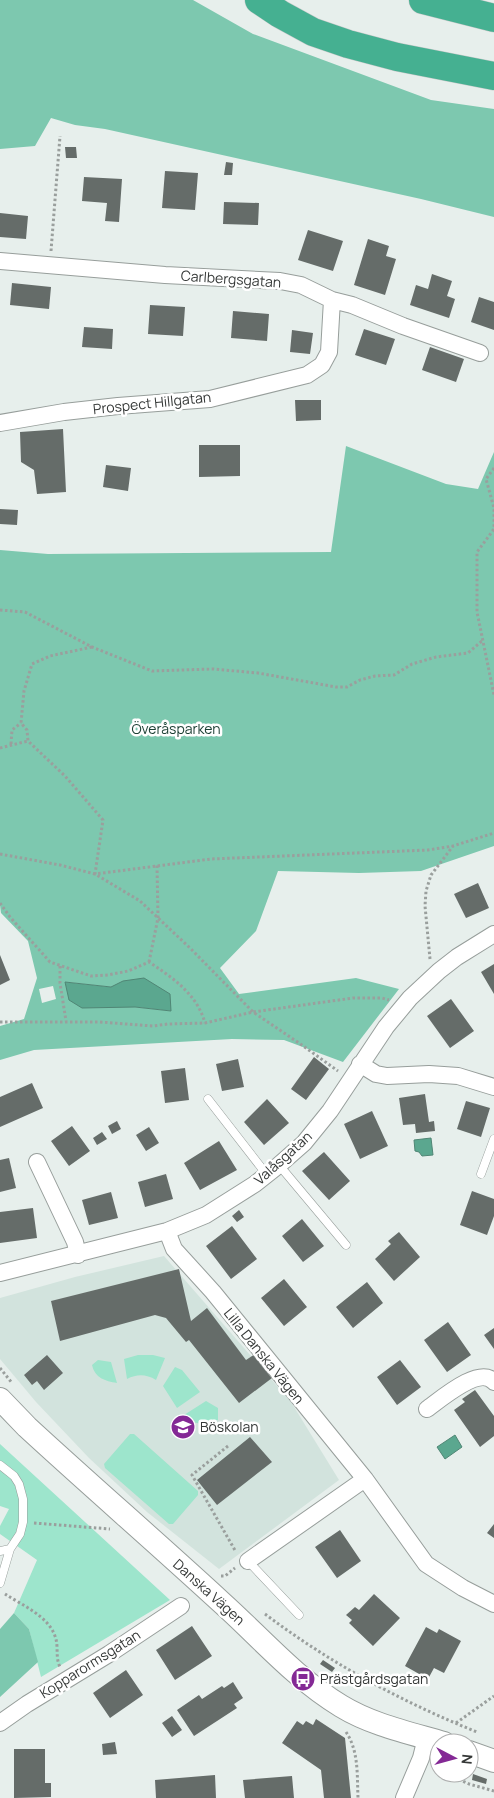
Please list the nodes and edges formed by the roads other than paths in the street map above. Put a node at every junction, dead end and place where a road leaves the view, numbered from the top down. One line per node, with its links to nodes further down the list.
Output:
1 (259, 0): 4 (highway)
2 (423, 0): 3 (highway)
3 (494, 18)
4 (494, 76)
5 (0, 261): 6 (street, Carlbergsgatan)
6 (332, 300): 7 (street, Carlbergsgatan); 8 (street, Prospect Hillgatan)
7 (480, 354)
8 (0, 424)
9 (494, 934): 10 (street, Valåsgatan)
10 (360, 1064): 11 (street); 15 (street, Valåsgatan)
11 (494, 1087)
12 (208, 1099): 15 (lane)
13 (494, 1139): 16 (lane)
14 (37, 1162): 19 (street)
15 (273, 1170): 17 (street, Valåsgatan); 18 (lane)
16 (480, 1174)
17 (167, 1231): 19 (street, Valåsgatan); 25 (street, Lilla Danska Vägen)
18 (346, 1245)
19 (78, 1255): 20 (street, Valåsgatan)
20 (0, 1273)
21 (494, 1382): 23 (street)
22 (0, 1399): 34 (street, Danska Vägen)
23 (427, 1409)
24 (0, 1465): 26 (lane)
25 (365, 1479): 28 (street); 30 (street, Lilla Danska Vägen)
26 (10, 1549): 27 (lane); 29 (lane)
27 (0, 1551)
28 (248, 1561): 32 (lane)
29 (0, 1583)
30 (494, 1604)
31 (181, 1606): 33 (street, Kopparormsgatan)
32 (299, 1615)
33 (0, 1723)
34 (429, 1738)
35 (479, 1746): 37 (street)
36 (429, 1748): 38 (street)
37 (494, 1760)
38 (404, 1798)

